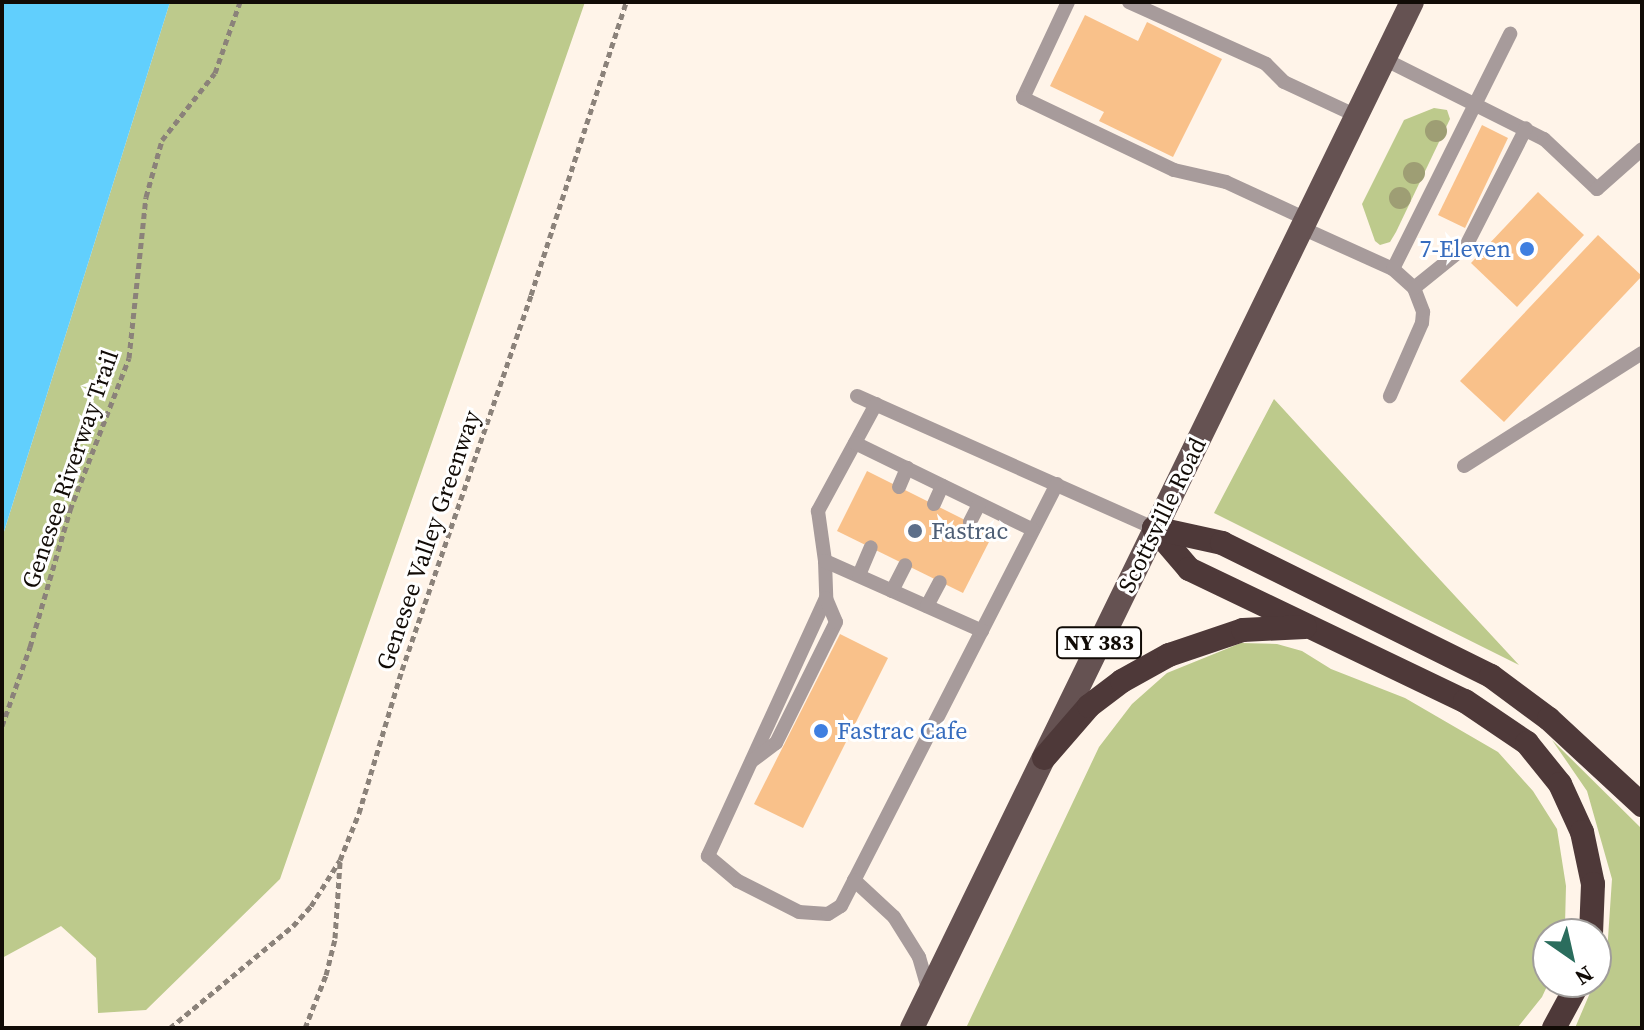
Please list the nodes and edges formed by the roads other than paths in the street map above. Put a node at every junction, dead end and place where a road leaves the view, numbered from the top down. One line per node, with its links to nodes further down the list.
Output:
1 (1068, 2): 14 (lane)
2 (1129, 2): 7 (lane)
3 (1412, 2): 5 (main road, Scottsville Road / NY 383)
4 (1510, 34): 6 (lane)
5 (1384, 59): 6 (lane); 7 (main road, Scottsville Road / NY 383)
6 (1475, 104): 8 (lane); 9 (lane)
7 (1357, 116): 14 (main road, Scottsville Road / NY 383)
8 (1526, 128): 10 (lane); 16 (lane)
9 (1454, 146): 11 (lane); 12 (lane)
10 (1642, 149)
11 (1468, 154)
12 (1437, 180): 13 (lane); 15 (lane)
13 (1452, 187)
14 (1304, 224): 15 (lane); 30 (main road, Scottsville Road / NY 383)
15 (1393, 269): 16 (lane)
16 (1414, 288): 19 (lane)
17 (1642, 353): 22 (lane)
18 (857, 396): 20 (lane)
19 (1390, 396)
20 (876, 404): 21 (lane); 24 (lane)
21 (855, 443): 23 (lane); 33 (lane)
22 (1464, 466)
23 (907, 468): 25 (lane); 26 (lane)
24 (1057, 484): 30 (lane); 31 (lane)
25 (942, 486): 27 (lane); 28 (lane)
26 (899, 487)
27 (934, 504)
28 (979, 504): 29 (lane); 31 (lane)
29 (970, 522)
30 (1154, 528): 40 (highway); 41 (main road, Scottsville Road / NY 383); 42 (highway)
31 (1033, 530): 39 (lane)
32 (871, 547): 35 (lane)
33 (825, 561): 35 (lane); 43 (lane)
34 (905, 565): 37 (lane)
35 (859, 575): 37 (lane)
36 (940, 582): 38 (lane)
37 (892, 591): 38 (lane)
38 (927, 606): 39 (lane)
39 (982, 631): 43 (lane)
40 (1323, 631): 41 (highway); 44 (highway)
41 (1044, 758): 45 (main road, Scottsville Road / NY 383)
42 (1642, 805)
43 (854, 880): 45 (lane)
44 (1592, 918)
45 (929, 992): 47 (main road, Scottsville Road / NY 383)
46 (1570, 998): 48 (highway)
47 (912, 1028)
48 (1554, 1028)

